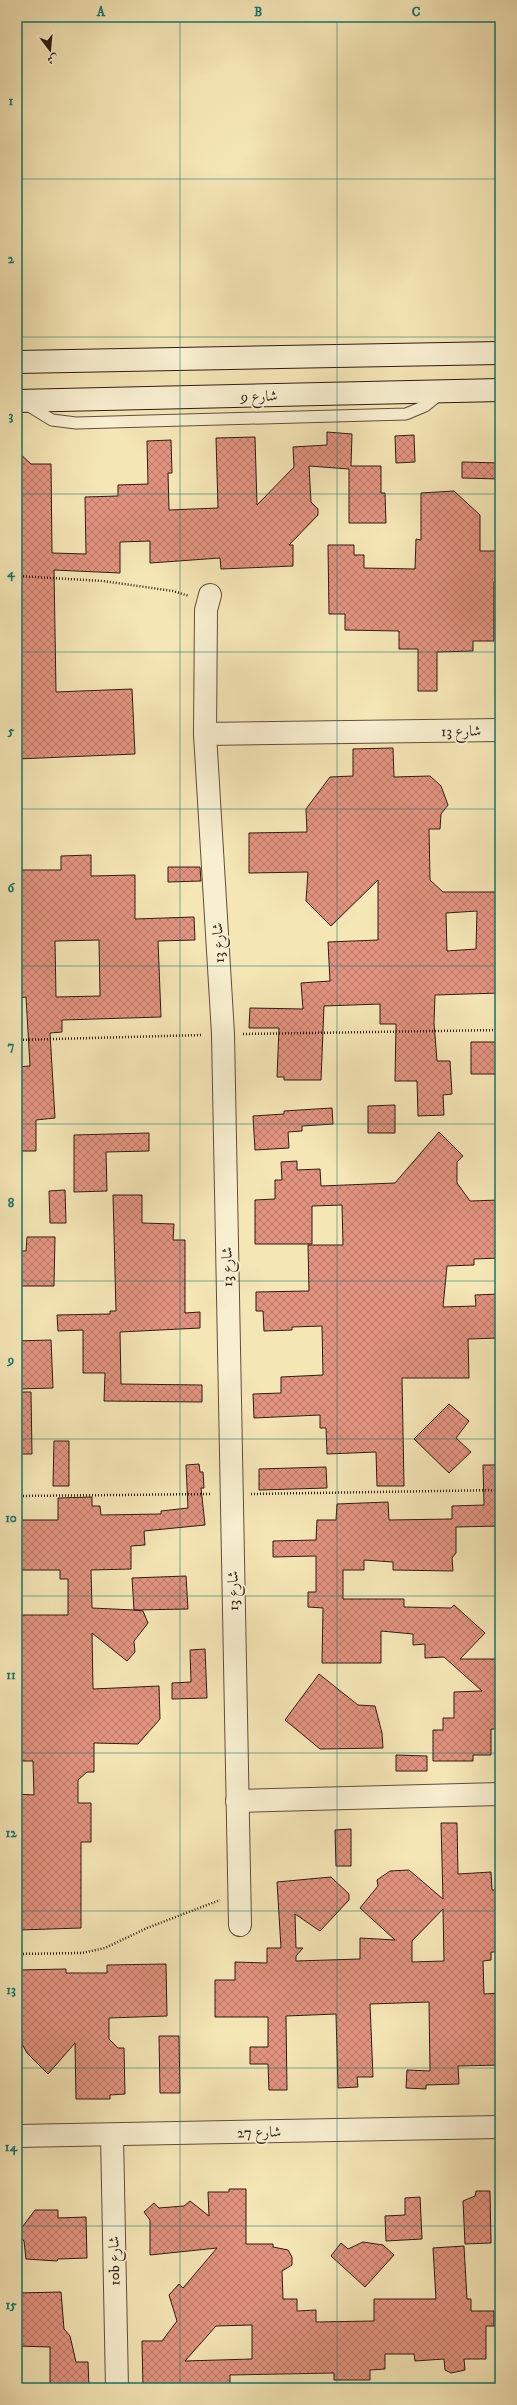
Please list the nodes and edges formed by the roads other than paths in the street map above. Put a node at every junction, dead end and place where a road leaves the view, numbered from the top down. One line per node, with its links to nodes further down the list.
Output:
1 (500, 352): 2 (street)
2 (17, 362)
3 (478, 390): 4 (street, شارع 9); 5 (street); 6 (street, شارع 9)
4 (500, 390)
5 (500, 399)
6 (20, 401)
7 (208, 602): 9 (street, شارع 13)
8 (500, 730): 9 (street, شارع 13)
9 (206, 734): 11 (street, شارع 13)
10 (500, 1794): 11 (street)
11 (237, 1801): 12 (street, شارع 13)
12 (240, 1925)
13 (500, 2127): 14 (street, شارع 27)
14 (112, 2135): 15 (street, شارع 27); 16 (street, 10b شارع)
15 (17, 2136)
16 (117, 2388)

